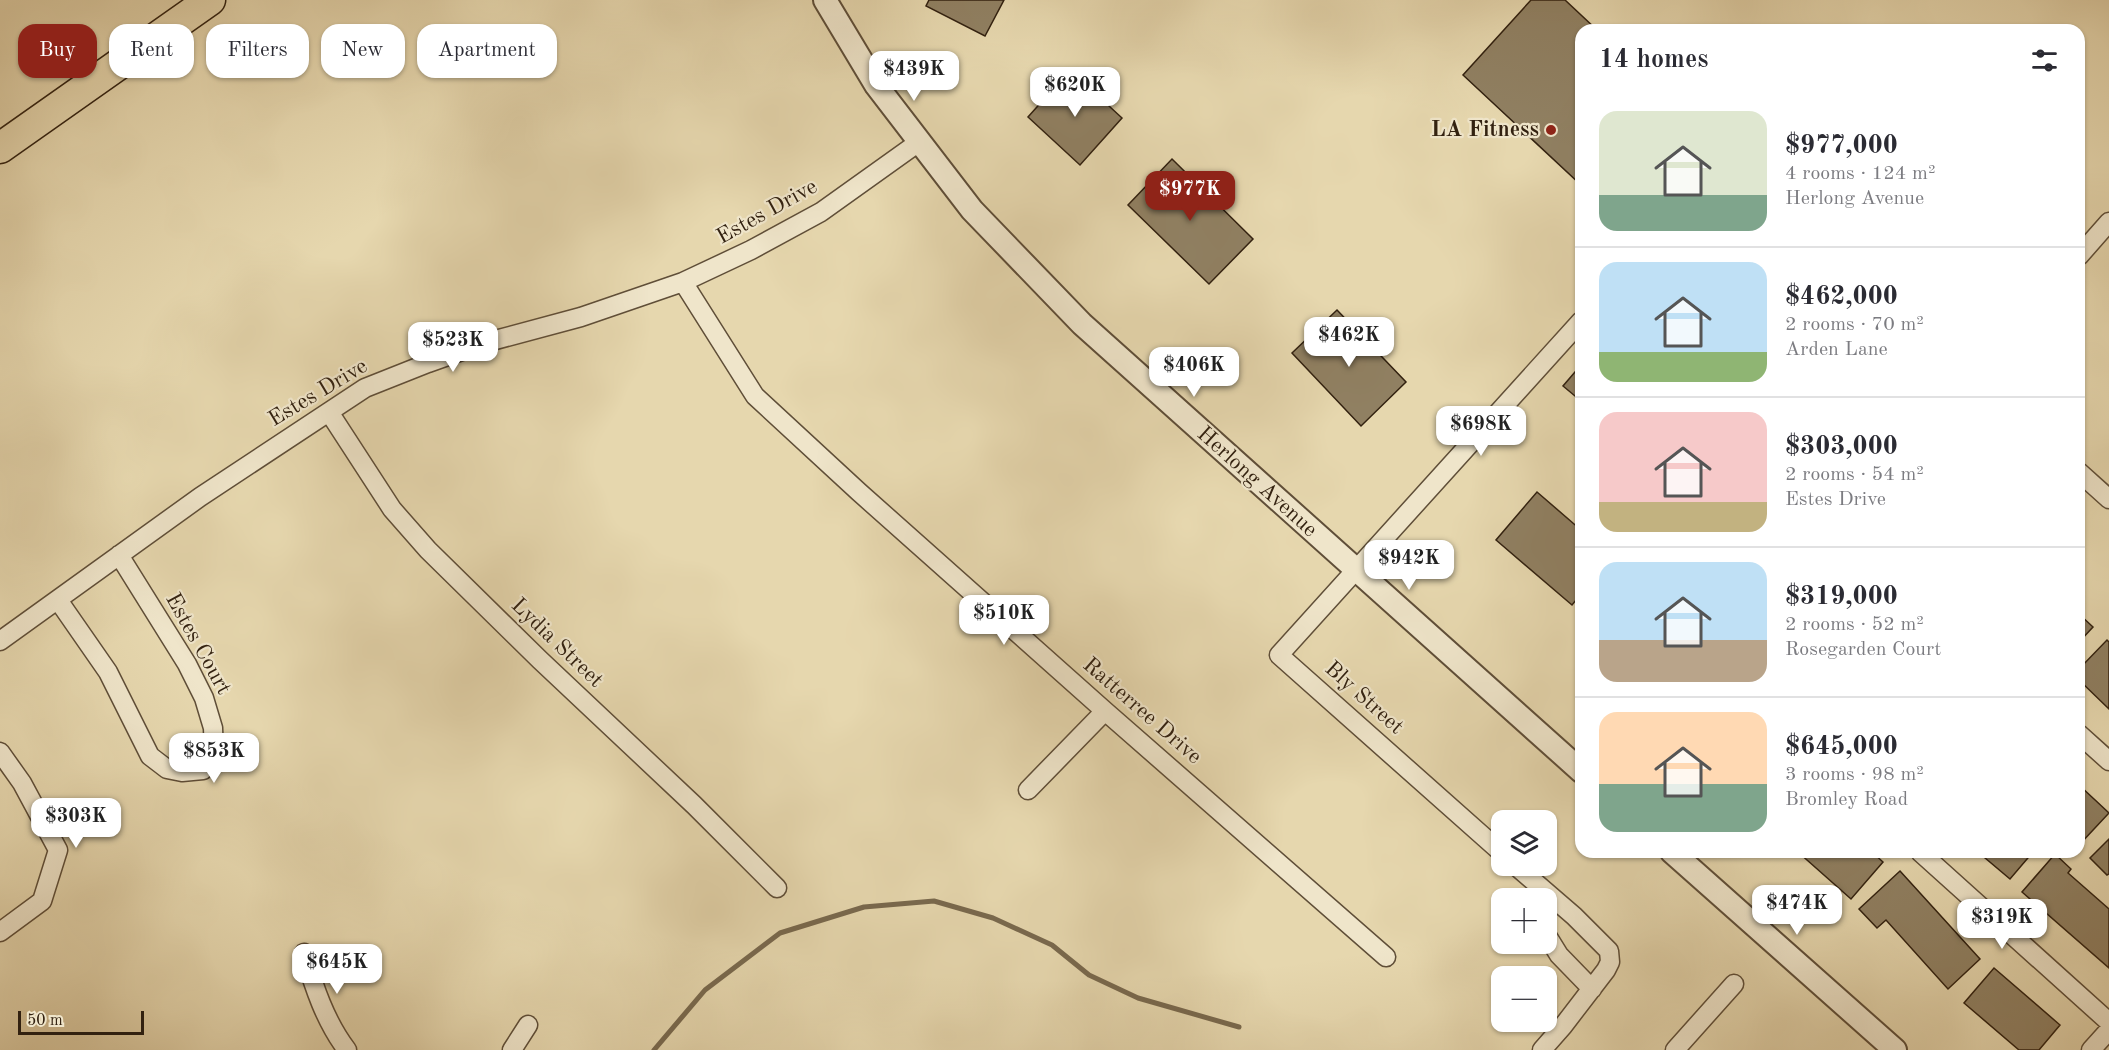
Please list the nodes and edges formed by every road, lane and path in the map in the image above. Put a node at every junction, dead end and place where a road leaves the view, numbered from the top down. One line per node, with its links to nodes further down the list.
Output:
1 (825, 0): 3 (street, Herlong Avenue)
2 (203, 2): 4 (main road)
3 (919, 142): 7 (street, Estes Drive); 13 (street, Herlong Avenue)
4 (0, 148)
5 (2109, 222): 6 (street)
6 (2085, 249)
7 (684, 282): 9 (street, Estes Drive); 16 (street, Ratterree Drive)
8 (1575, 328): 13 (street)
9 (329, 412): 12 (street, Estes Drive); 26 (street, Lydia Street)
10 (2085, 477): 11 (street)
11 (2109, 499)
12 (119, 555): 14 (street, Estes Drive); 14 (street, Estes Court)
13 (1355, 570): 20 (street, Herlong Avenue); 22 (street, Bly Street)
14 (58, 600): 15 (street, Estes Drive)
15 (0, 641)
16 (1105, 711): 21 (street); 32 (street, Ratterree Drive)
17 (2085, 739): 19 (street)
18 (0, 752): 29 (street)
19 (2109, 761)
20 (1575, 766)
21 (1028, 790)
22 (1491, 843)
23 (1679, 858): 42 (street)
24 (1927, 858): 35 (street)
25 (1524, 876): 27 (street)
26 (777, 888)
27 (1534, 888)
28 (1557, 905): 34 (street)
29 (0, 932)
30 (1557, 951): 34 (street)
31 (304, 953): 38 (street)
32 (1386, 957)
33 (1734, 984): 41 (street)
34 (1592, 989): 40 (street)
35 (2109, 1022)
36 (528, 1025): 39 (street)
37 (2109, 1030): 43 (street)
38 (347, 1050)
39 (512, 1050)
40 (1542, 1050)
41 (1674, 1050)
42 (1895, 1050)
43 (2091, 1050)

